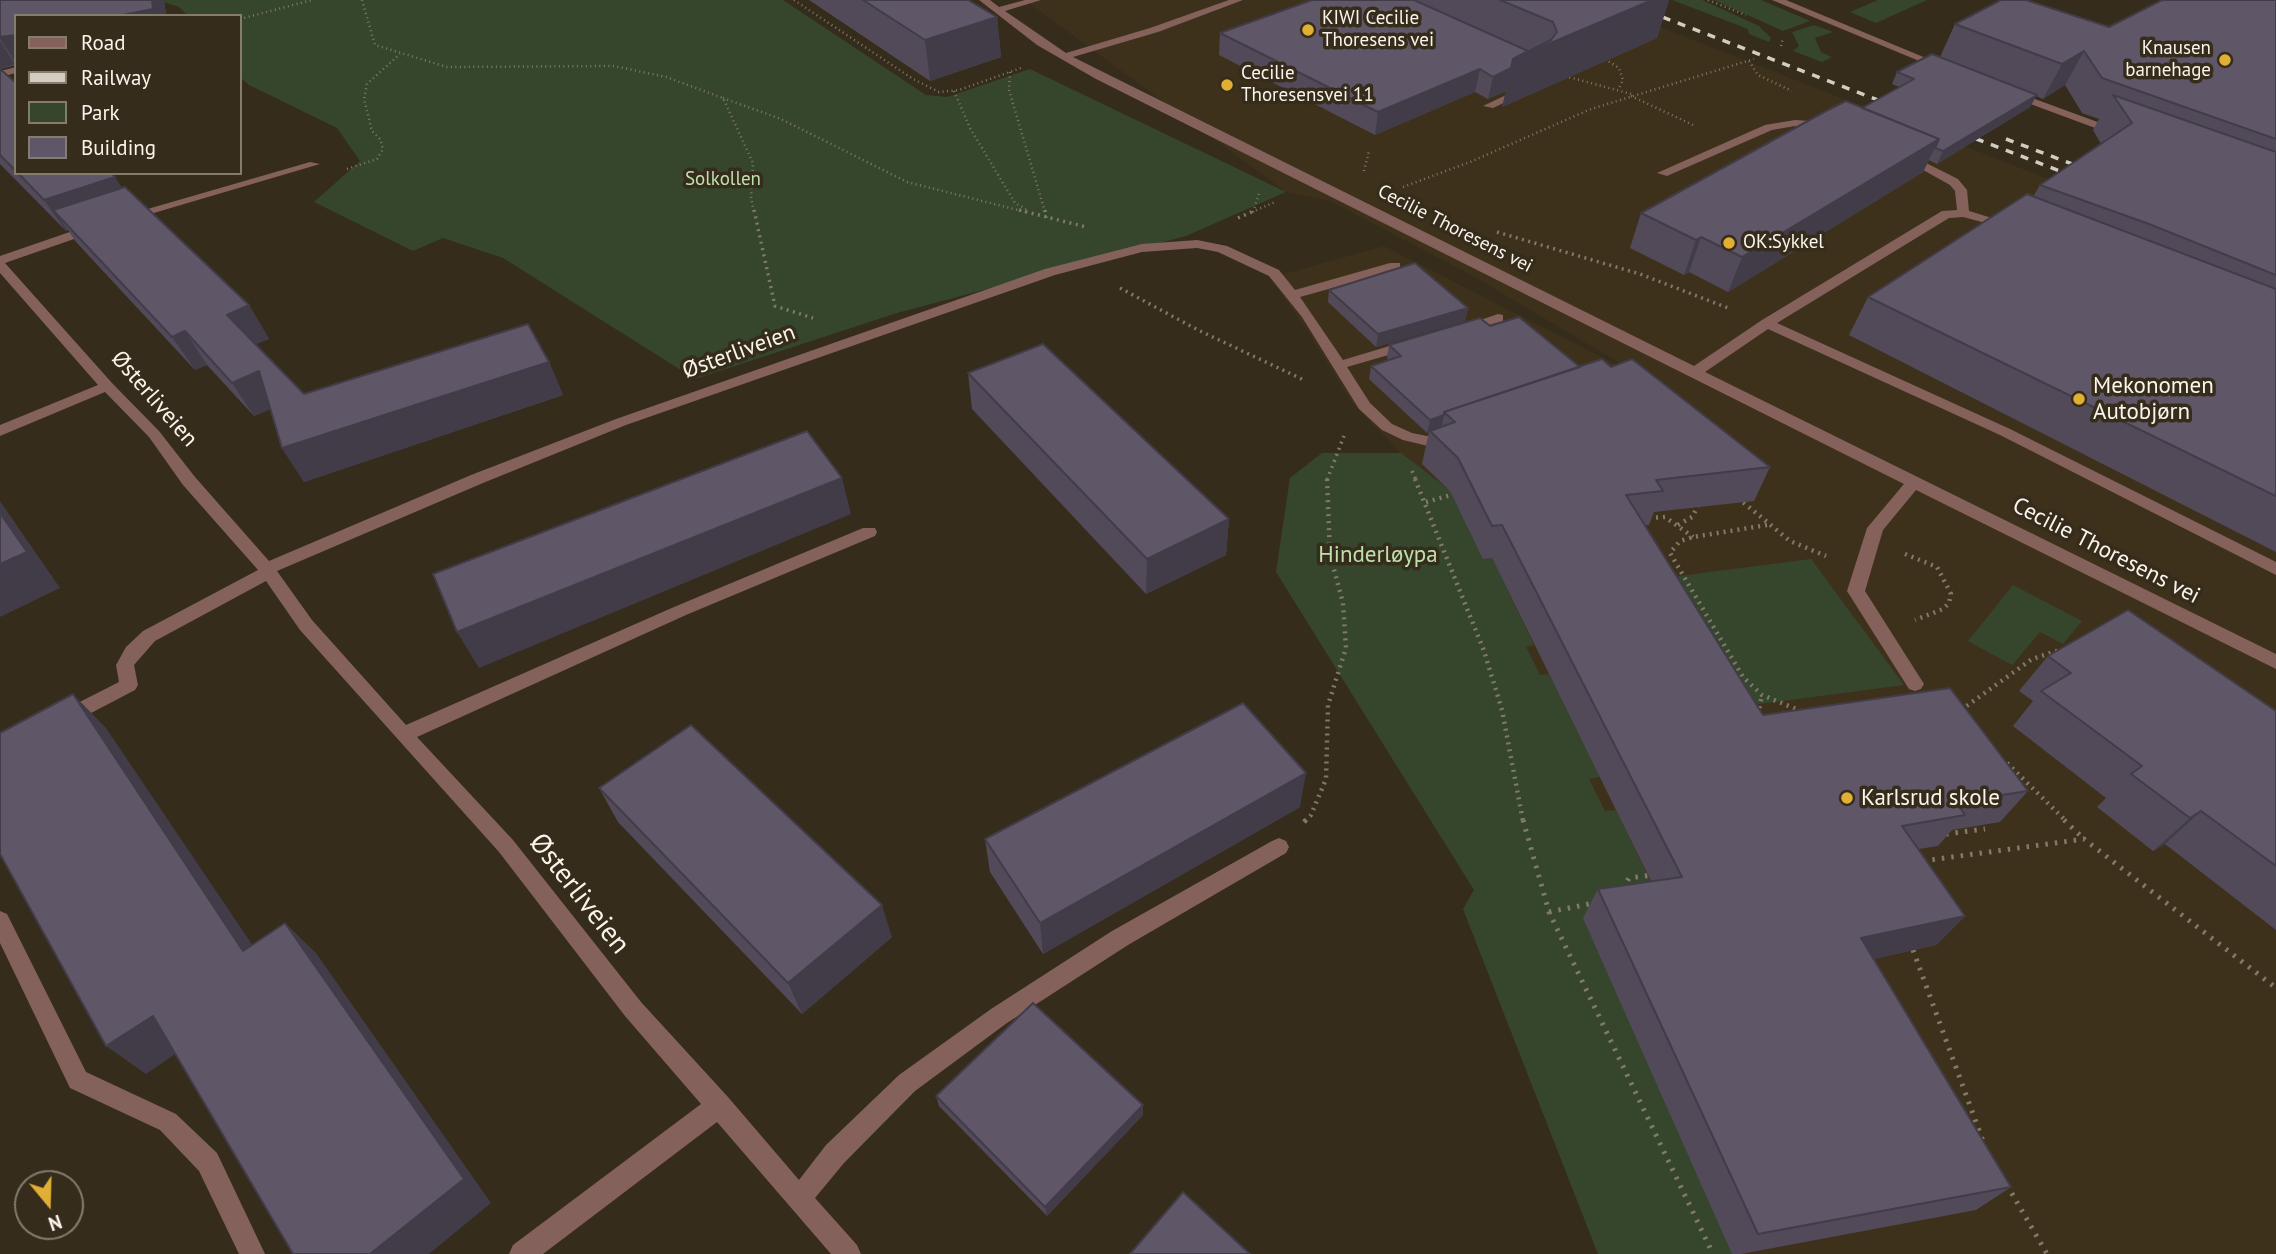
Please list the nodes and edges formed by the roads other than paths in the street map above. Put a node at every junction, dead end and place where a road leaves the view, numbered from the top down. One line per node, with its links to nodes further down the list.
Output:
1 (984, 0): 5 (street, Cecilie Thoresens vei)
2 (1036, 0): 5 (street)
3 (1238, 0): 6 (street)
4 (1777, 0): 8 (street)
5 (998, 10): 6 (street, Cecilie Thoresens vei)
6 (1063, 57): 25 (street, Cecilie Thoresens vei)
7 (1537, 73): 10 (street)
8 (1959, 73)
9 (2007, 92): 12 (street)
10 (1489, 106)
11 (1841, 130): 15 (street)
12 (2133, 138)
13 (1892, 151): 16 (street)
14 (314, 164): 18 (street)
15 (1662, 173)
16 (1964, 213): 17 (street); 23 (street)
17 (2031, 234)
18 (0, 260)
19 (0, 265): 26 (street, Østerliveien)
20 (1395, 266): 21 (street)
21 (1292, 295): 24 (street, Østerliveien); 32 (street, Østerliveien)
22 (1498, 318): 24 (street)
23 (1767, 323): 25 (street); 31 (street)
24 (1337, 366): 27 (street, Østerliveien)
25 (1695, 372): 29 (street, Cecilie Thoresens vei)
26 (107, 386): 28 (street); 32 (street, Østerliveien)
27 (1465, 428)
28 (0, 431)
29 (1915, 481): 33 (street, Cecilie Thoresens vei); 34 (street)
30 (869, 532): 36 (street)
31 (2276, 569)
32 (268, 571): 35 (street); 36 (street, Østerliveien)
33 (2275, 660)
34 (1915, 684)
35 (47, 727)
36 (403, 735): 39 (street, Østerliveien)
37 (1279, 847): 40 (street)
38 (0, 921): 41 (street)
39 (720, 1105): 40 (street, Østerliveien); 42 (street)
40 (801, 1197): 43 (street, Østerliveien)
41 (252, 1254)
42 (522, 1254)
43 (848, 1254)

